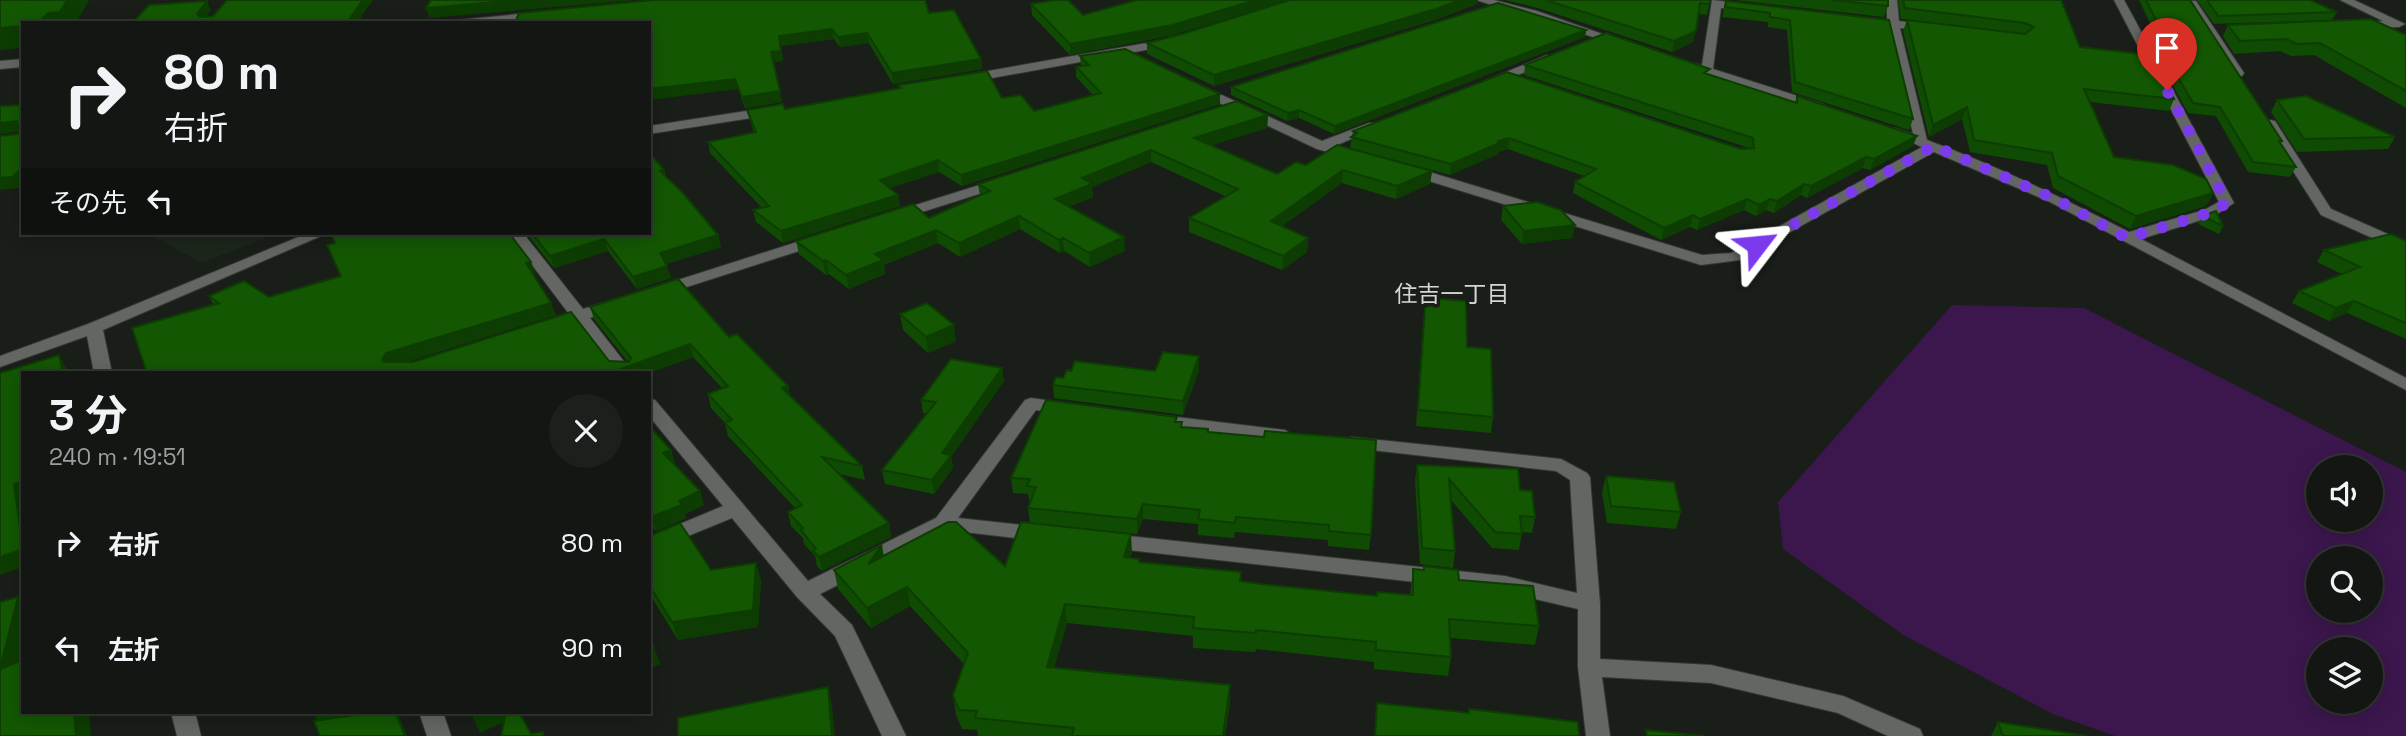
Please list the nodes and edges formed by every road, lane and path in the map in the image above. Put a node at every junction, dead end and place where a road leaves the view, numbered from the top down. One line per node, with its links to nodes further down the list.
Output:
1 (1892, 0): 12 (street)
2 (2119, 0): 48 (street)
3 (2169, 0): 31 (street)
4 (2345, 0): 14 (street)
5 (1717, 2): 8 (street); 24 (street)
6 (1483, 5): 7 (street)
7 (1532, 7): 16 (street)
8 (1758, 9)
9 (551, 14): 11 (street)
10 (1852, 19): 12 (street)
11 (479, 21)
12 (1893, 24): 15 (street); 41 (street)
13 (2342, 26): 14 (street)
14 (2403, 26)
15 (1944, 30)
16 (1602, 37): 18 (street); 25 (street)
17 (1177, 41): 19 (street)
18 (1642, 49)
19 (1128, 52): 21 (street); 26 (street)
20 (1668, 58): 24 (street)
21 (1142, 60)
22 (21, 63): 23 (street)
23 (0, 65)
24 (1707, 71): 36 (street)
25 (1504, 75): 28 (street); 29 (street)
26 (952, 82)
27 (1188, 83): 32 (street)
28 (1531, 84)
29 (1478, 85)
30 (1236, 86): 32 (street)
31 (2247, 88)
32 (1210, 94): 33 (street)
33 (1235, 106): 37 (street); 42 (street)
34 (780, 110): 40 (street)
35 (2261, 110): 49 (street)
36 (1833, 112)
37 (1213, 115)
38 (1387, 121): 42 (street)
39 (1883, 128): 41 (street)
40 (651, 131)
41 (1927, 144): 42 (street); 48 (street)
42 (1322, 146)
43 (1012, 179): 44 (street)
44 (880, 221)
45 (841, 233): 50 (street)
46 (315, 235): 51 (street)
47 (517, 235): 50 (street)
48 (2127, 238): 56 (street)
49 (2406, 248)
50 (578, 316): 52 (street); 55 (street)
51 (94, 328): 53 (street); 54 (street)
52 (540, 328)
53 (0, 362)
54 (103, 371)
55 (622, 371)
56 (2406, 385)
57 (651, 410): 60 (street)
58 (1086, 411): 64 (street)
59 (1141, 418): 61 (street)
60 (657, 426): 63 (street)
61 (1304, 438)
62 (1331, 441): 69 (street)
63 (735, 509): 67 (street); 68 (street)
64 (943, 523): 65 (street); 68 (street)
65 (1067, 536)
66 (1094, 539): 69 (street)
67 (651, 544)
68 (806, 592): 75 (street)
69 (1589, 604): 70 (street)
70 (1589, 667): 76 (street); 77 (street)
71 (184, 714): 73 (street)
72 (432, 714): 74 (street)
73 (189, 736)
74 (439, 736)
75 (894, 736)
76 (1598, 736)
77 (1911, 736)

